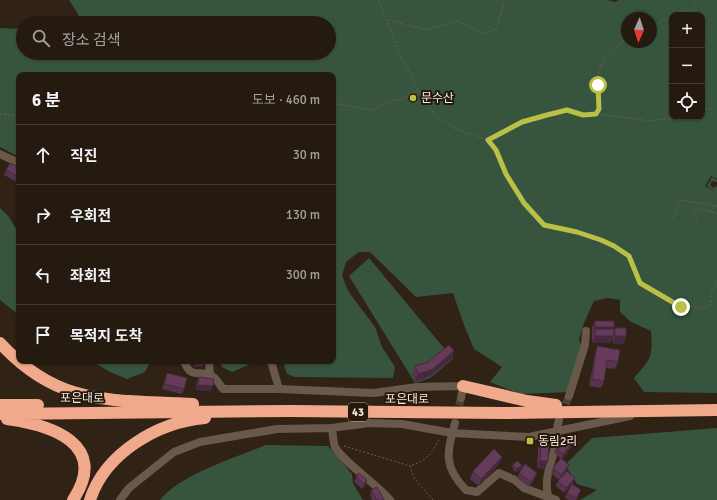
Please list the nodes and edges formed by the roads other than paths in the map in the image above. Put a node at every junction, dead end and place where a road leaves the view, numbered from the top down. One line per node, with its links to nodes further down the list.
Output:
1 (0, 154): 2 (street)
2 (16, 162)
3 (586, 331): 13 (street)
4 (0, 343): 5 (highway)
5 (16, 358)
6 (23, 364): 16 (highway)
7 (185, 364): 10 (street)
8 (209, 364): 10 (street)
9 (272, 364): 12 (street)
10 (210, 375): 12 (street)
11 (463, 386): 12 (street); 14 (street); 18 (highway)
12 (279, 389)
13 (569, 396)
14 (460, 398)
15 (717, 403): 18 (highway, 포은대로 / 43)
16 (194, 404): 17 (highway, 포은대로 / 43); 18 (highway, 포은대로 / 43)
17 (0, 405)
18 (556, 405)
19 (717, 410): 21 (highway, 포은대로 / 43)
20 (290, 411): 21 (highway, 포은대로 / 43); 22 (highway, 포은대로 / 43); 31 (highway)
21 (655, 411): 27 (street)
22 (0, 414)
23 (0, 419): 30 (highway)
24 (559, 420): 27 (street)
25 (455, 423): 28 (street)
26 (332, 428): 28 (street); 32 (street); 33 (street)
27 (555, 432): 28 (street); 29 (street)
28 (452, 433): 29 (street)
29 (548, 496): 34 (street)
30 (73, 500)
31 (90, 500)
32 (120, 500)
33 (390, 500)
34 (556, 500)

